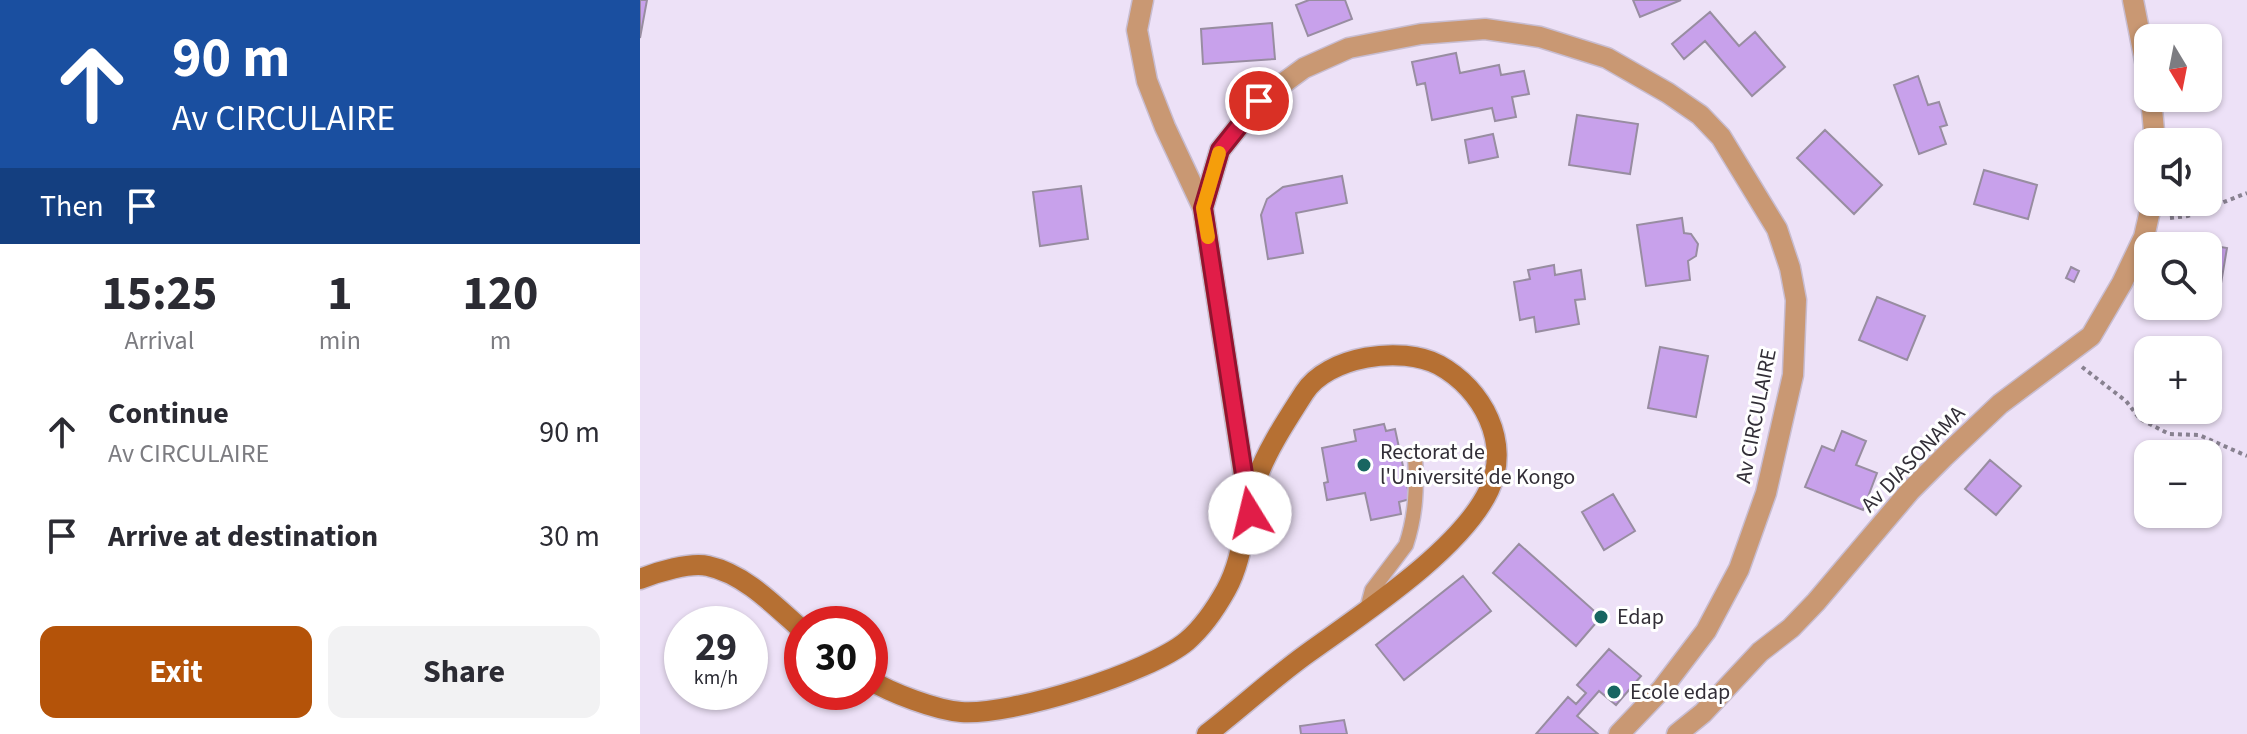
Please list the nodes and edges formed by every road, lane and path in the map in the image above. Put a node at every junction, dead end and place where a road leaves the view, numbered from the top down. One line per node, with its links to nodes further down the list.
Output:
1 (1143, 0): 6 (street)
2 (2133, 0): 3 (street)
3 (2138, 24)
4 (2247, 193): 5 (path)
5 (2222, 203)
6 (1203, 208): 11 (street); 17 (street, Av CIRCULAIRE)
7 (2149, 216): 8 (street, Av DIASONAMA)
8 (2066, 356): 10 (path); 18 (street, Av DIASONAMA)
9 (1415, 456): 13 (lane)
10 (2247, 456)
11 (1250, 513): 13 (street); 15 (street)
12 (640, 579): 14 (street)
13 (1367, 609): 16 (street)
14 (784, 615)
15 (888, 691)
16 (1207, 734)
17 (1619, 734)
18 (1677, 734)

